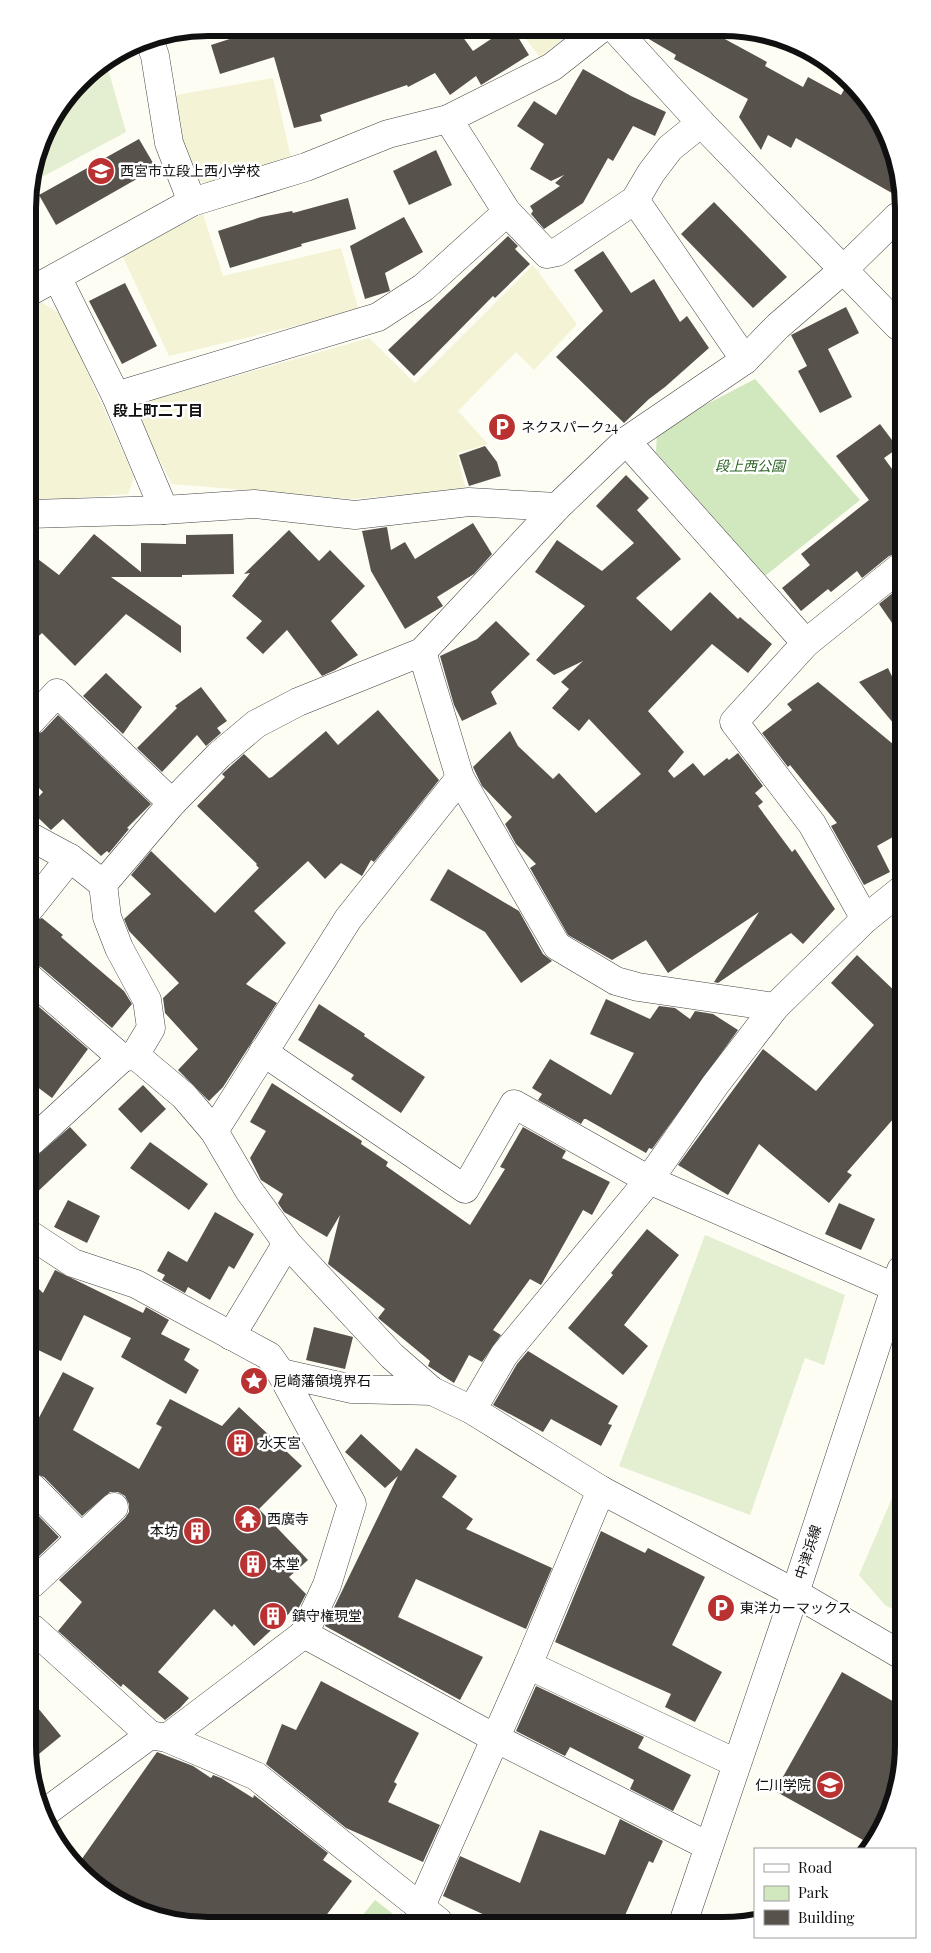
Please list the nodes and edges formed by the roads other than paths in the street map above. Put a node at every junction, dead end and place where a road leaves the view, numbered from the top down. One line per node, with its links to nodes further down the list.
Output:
1 (591, 36): 4 (street)
2 (621, 36): 5 (street)
3 (151, 46): 7 (street)
4 (448, 119): 7 (street); 8 (street)
5 (701, 124): 6 (street); 10 (street)
6 (636, 200): 8 (street); 14 (street)
7 (192, 202): 11 (street)
8 (507, 212): 15 (street)
9 (895, 220): 10 (street)
10 (843, 270): 13 (street); 14 (street)
11 (56, 277): 12 (street); 15 (street)
12 (37, 288)
13 (895, 323)
14 (745, 360): 16 (street)
15 (116, 396): 18 (street)
16 (626, 441): 17 (street); 21 (street)
17 (557, 507): 18 (street); 22 (street)
18 (164, 510): 19 (street)
19 (37, 514)
20 (895, 571): 21 (street)
21 (806, 643): 31 (street)
22 (422, 652): 24 (street); 25 (street)
23 (37, 714): 25 (street)
24 (460, 778): 33 (street); 34 (street)
25 (172, 803): 28 (street)
26 (37, 840): 27 (street)
27 (70, 858): 28 (street); 30 (street)
28 (103, 884): 35 (street)
29 (895, 895): 31 (street)
30 (37, 899)
31 (865, 919): 33 (street)
32 (36, 983): 35 (street)
33 (775, 1008): 38 (street)
34 (263, 1052): 36 (street); 38 (street)
35 (129, 1057): 36 (street); 37 (street)
36 (214, 1131): 40 (street)
37 (36, 1137)
38 (649, 1180): 41 (street); 46 (street)
39 (36, 1239): 43 (street)
40 (287, 1243): 43 (street); 45 (street)
41 (894, 1279)
42 (894, 1295): 52 (street, 中津浜線)
43 (231, 1336): 44 (street)
44 (281, 1373): 45 (street); 54 (street)
45 (432, 1391): 46 (street)
46 (472, 1410): 47 (street)
47 (601, 1490): 52 (street); 56 (street)
48 (36, 1491): 50 (street)
49 (114, 1507): 50 (street)
50 (81, 1537): 51 (street)
51 (36, 1580)
52 (795, 1593): 55 (street); 59 (street, 中津浜線)
53 (36, 1632): 57 (street)
54 (304, 1634): 57 (street); 58 (street)
55 (894, 1651)
56 (528, 1665): 58 (street); 59 (street)
57 (158, 1737): 60 (street); 62 (street)
58 (495, 1738): 61 (street); 62 (street)
59 (736, 1763): 61 (street, 中津浜線)
60 (49, 1810)
61 (708, 1846): 63 (street, 中津浜線)
62 (429, 1913)
63 (685, 1917)

